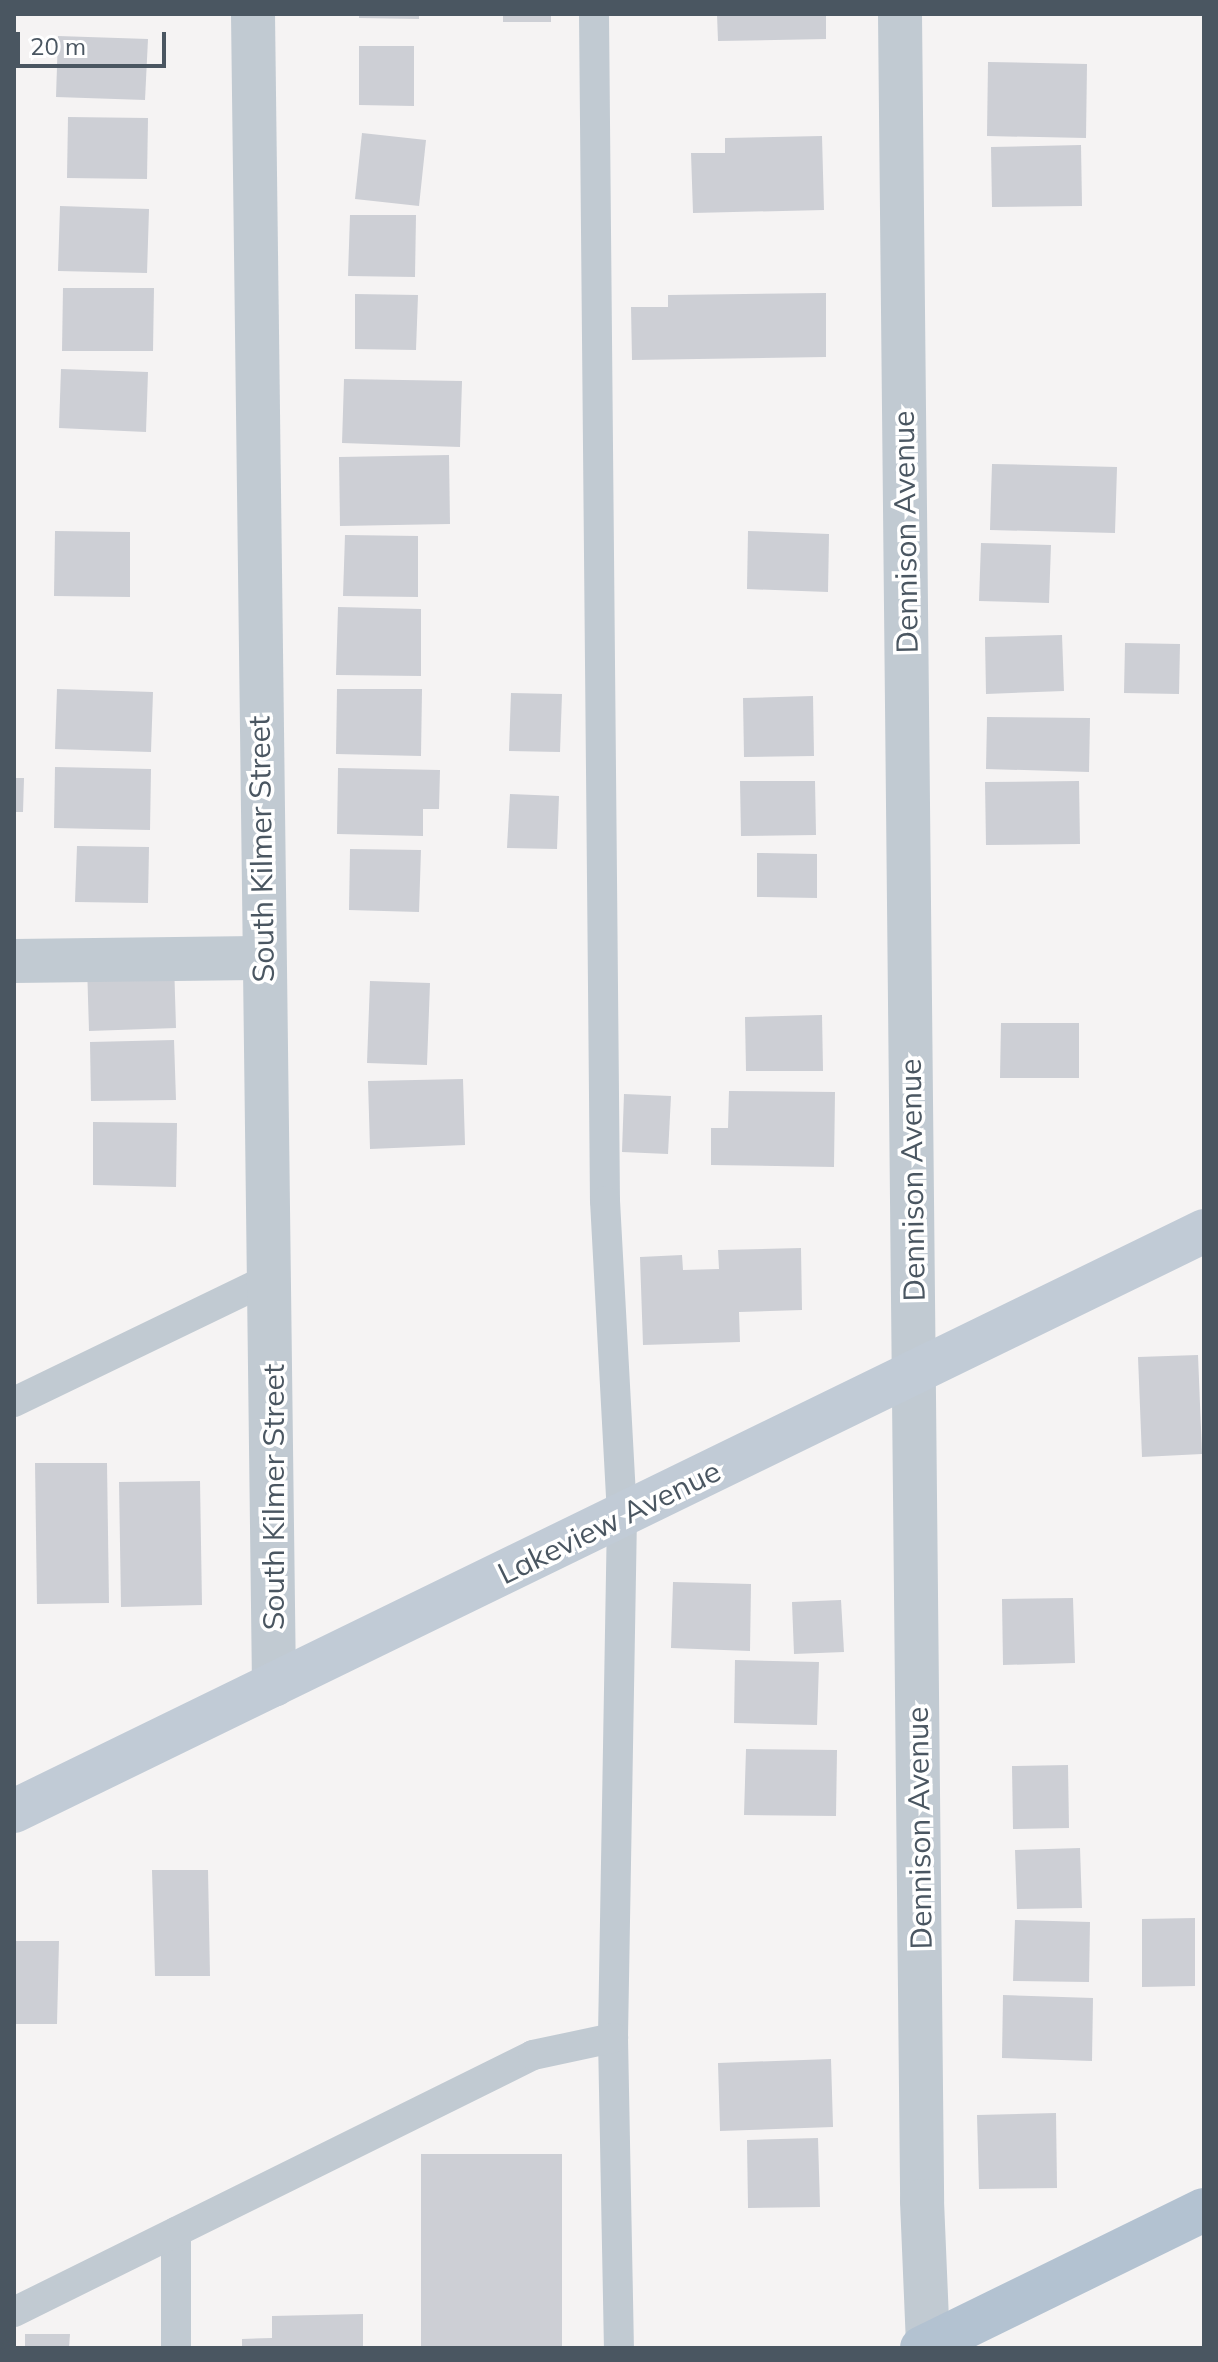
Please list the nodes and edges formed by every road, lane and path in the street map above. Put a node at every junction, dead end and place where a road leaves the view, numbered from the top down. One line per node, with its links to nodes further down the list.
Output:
1 (253, 14): 4 (street, South Kilmer Street)
2 (594, 14): 10 (lane)
3 (900, 14): 8 (street, Dennison Avenue)
4 (261, 958): 5 (street); 7 (street, South Kilmer Street)
5 (14, 961)
6 (1204, 1231): 8 (street, Lakeview Avenue)
7 (271, 1278): 9 (lane); 11 (street, South Kilmer Street)
8 (914, 1372): 10 (street, Lakeview Avenue); 17 (street, Dennison Avenue)
9 (14, 1402)
10 (622, 1516): 11 (street, Lakeview Avenue); 13 (lane)
11 (274, 1685): 12 (street, Lakeview Avenue)
12 (14, 1811)
13 (613, 2038): 15 (lane); 19 (lane)
14 (1204, 2210): 17 (main road)
15 (176, 2232): 16 (lane); 18 (lane)
16 (14, 2312)
17 (925, 2347)
18 (176, 2348)
19 (619, 2348)

